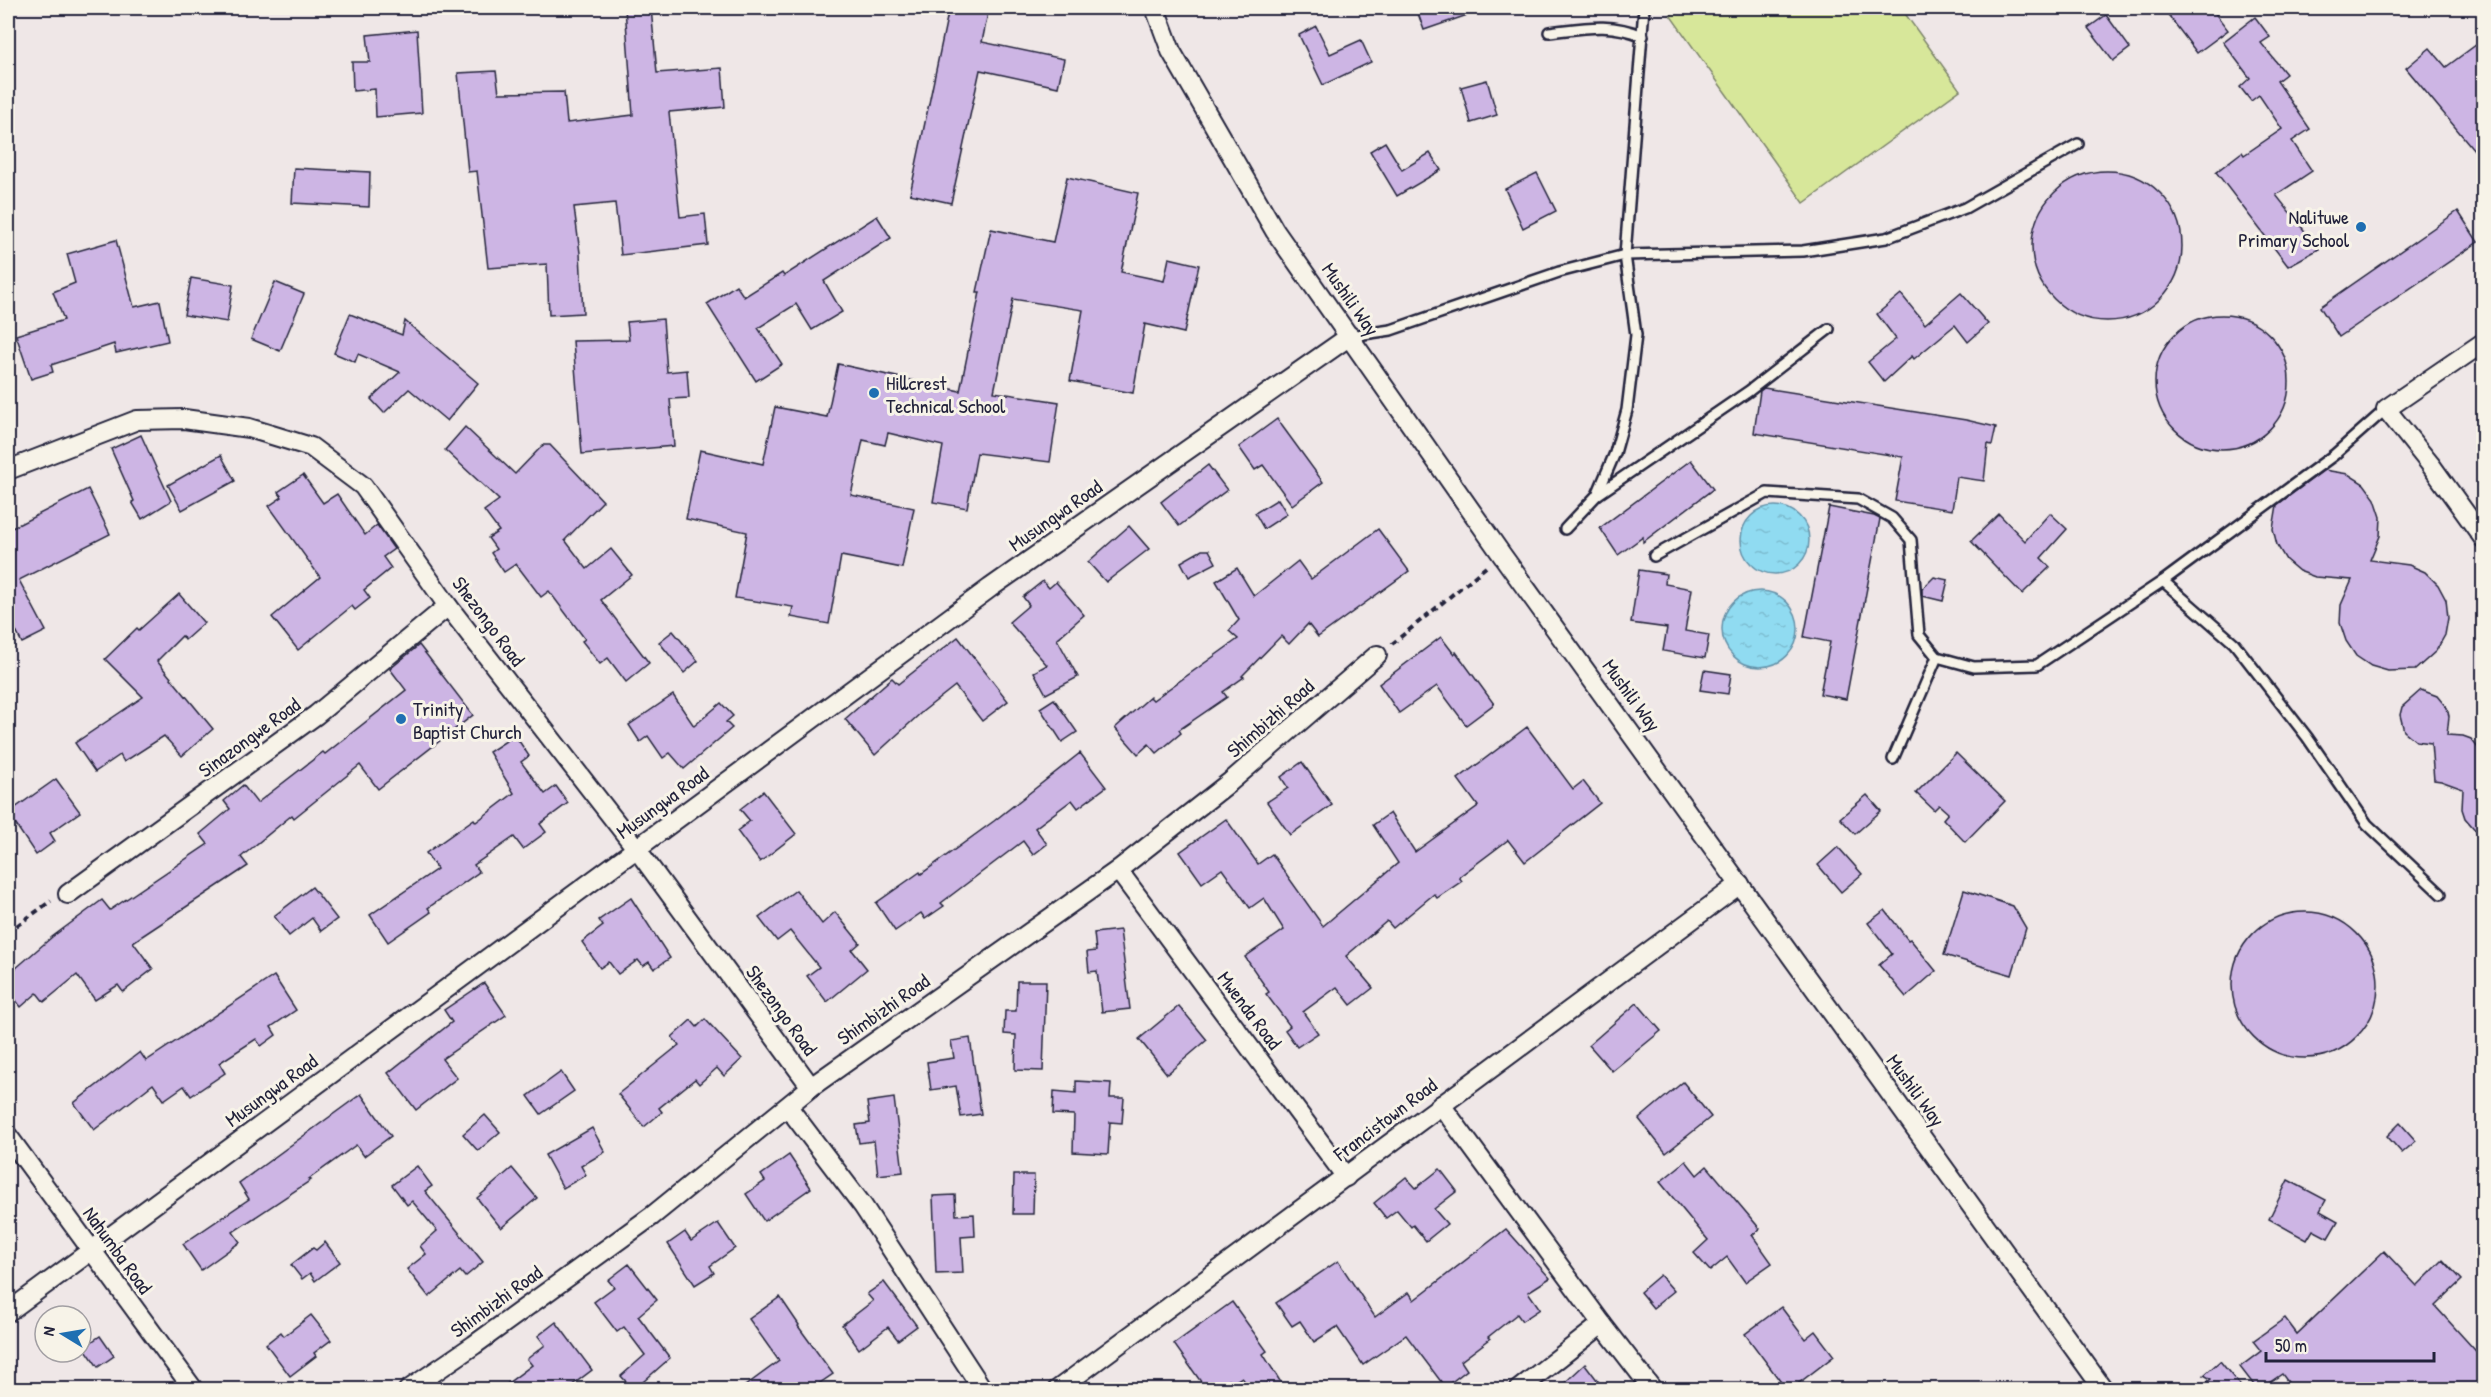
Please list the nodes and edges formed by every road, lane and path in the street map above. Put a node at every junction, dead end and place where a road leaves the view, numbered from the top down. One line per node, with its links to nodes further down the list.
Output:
1 (1155, 8): 8 (street, Mushili Way)
2 (1644, 8): 4 (lane)
3 (1549, 32): 4 (lane)
4 (1643, 36): 6 (lane)
5 (2078, 144): 6 (lane)
6 (1625, 255): 8 (lane); 12 (lane)
7 (1829, 329): 12 (lane)
8 (1350, 336): 15 (street, Mushili Way); 22 (street, Musungwa Road)
9 (2484, 342): 10 (street)
10 (2386, 409): 14 (street); 17 (lane)
11 (8, 470): 18 (street, Shezongo Road)
12 (1598, 495): 13 (lane)
13 (1565, 529)
14 (2484, 539)
15 (1502, 555): 19 (path); 24 (street, Mushili Way)
16 (1654, 556): 20 (lane)
17 (2163, 581): 20 (lane); 26 (lane)
18 (448, 606): 22 (street, Shezongo Road); 25 (street, Sinazongwe Road)
19 (1377, 656): 23 (street, Shimbizhi Road)
20 (1936, 657): 21 (lane)
21 (1893, 759)
22 (636, 848): 28 (street, Shezongo Road); 33 (street, Musungwa Road)
23 (1118, 870): 28 (street, Shimbizhi Road); 32 (street, Mwenda Road)
24 (1740, 884): 29 (street, Francistown Road); 42 (street, Mushili Way)
25 (69, 894): 27 (path)
26 (2440, 894)
27 (8, 932)
28 (811, 1087): 30 (street, Shimbizhi Road)
29 (1441, 1105): 32 (street, Francistown Road); 35 (street)
30 (788, 1107): 37 (street, Shimbizhi Road); 38 (street)
31 (8, 1136): 33 (street, Nahumba Road)
32 (1346, 1177): 39 (street, Francistown Road)
33 (90, 1251): 34 (street, Musungwa Road); 36 (street, Nahumba Road)
34 (8, 1312)
35 (1602, 1324): 40 (street); 41 (street)
36 (194, 1389)
37 (408, 1389)
38 (983, 1389)
39 (1057, 1389)
40 (1518, 1389)
41 (1653, 1389)
42 (2104, 1389)

